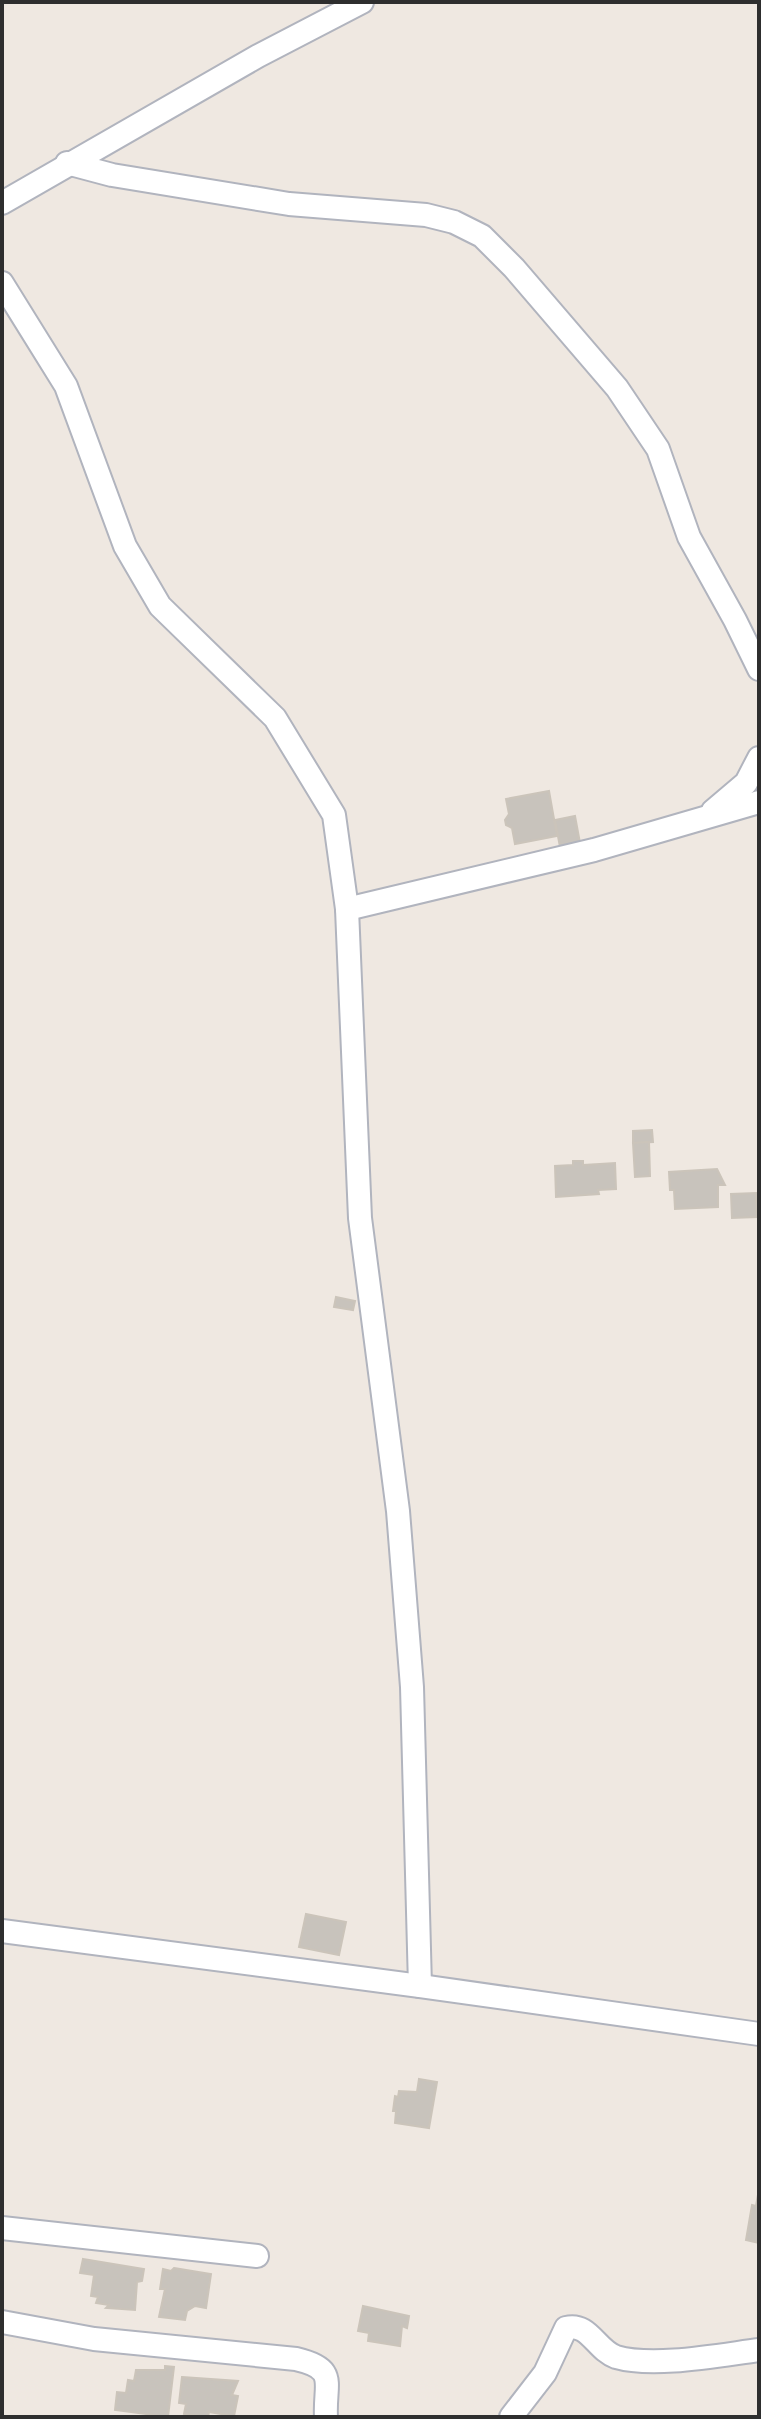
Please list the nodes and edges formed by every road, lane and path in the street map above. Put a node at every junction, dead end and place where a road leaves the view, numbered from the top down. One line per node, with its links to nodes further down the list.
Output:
1 (362, 2): 2 (street)
2 (67, 163): 3 (street); 5 (street)
3 (2, 203)
4 (2, 283): 9 (street)
5 (759, 669)
6 (759, 758): 8 (street)
7 (759, 802): 8 (street)
8 (701, 818): 9 (street)
9 (347, 909): 11 (street)
10 (2, 1931): 11 (street)
11 (420, 1986): 12 (street)
12 (759, 2034)
13 (2, 2228): 14 (street)
14 (257, 2256)
15 (2, 2322): 17 (street)
16 (759, 2350): 18 (street)
17 (326, 2417)
18 (511, 2417)

